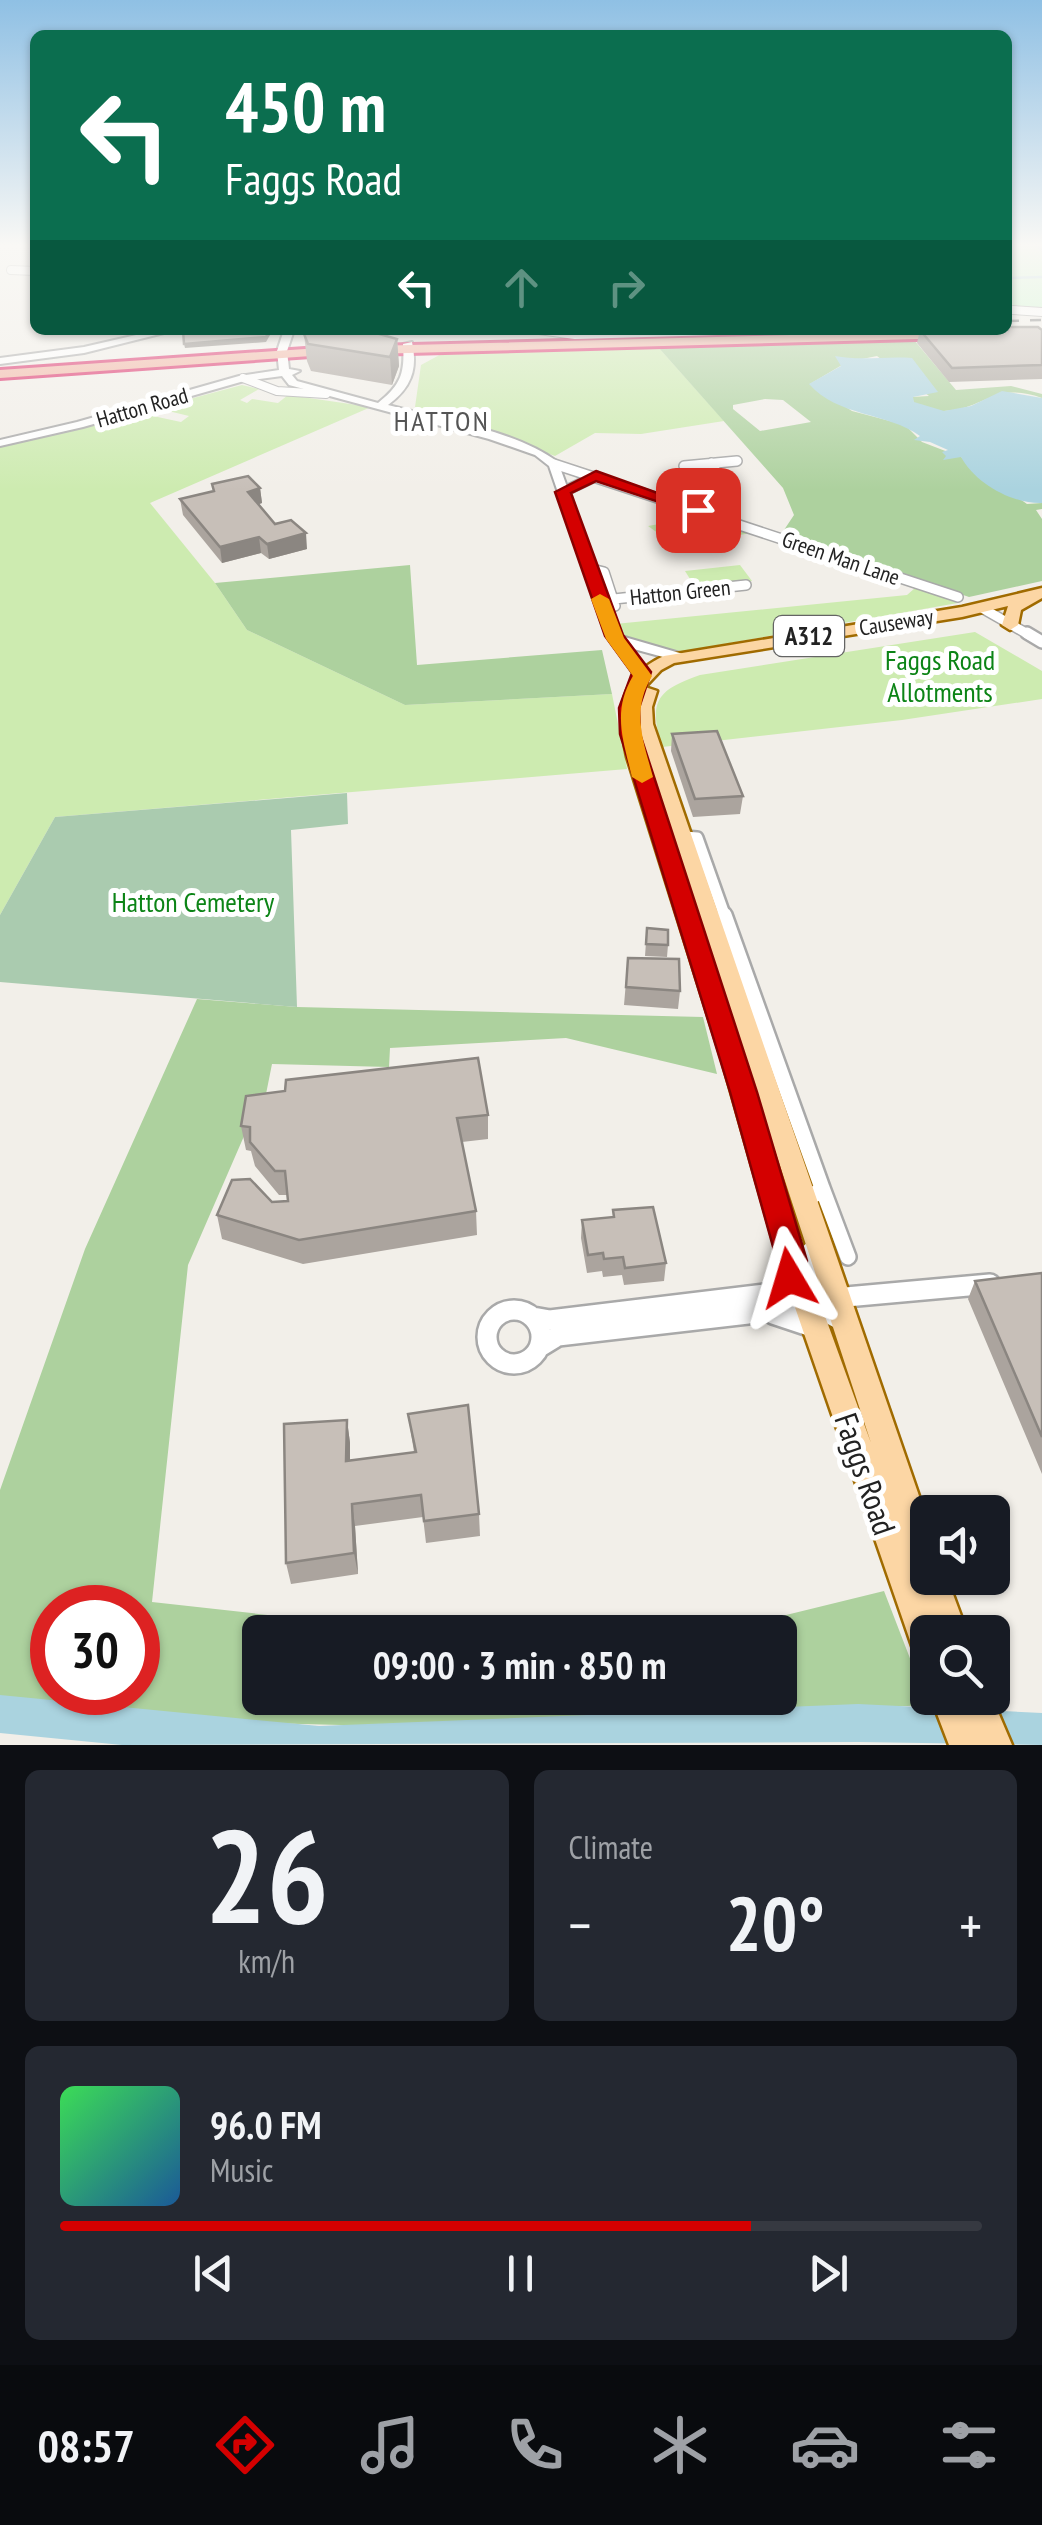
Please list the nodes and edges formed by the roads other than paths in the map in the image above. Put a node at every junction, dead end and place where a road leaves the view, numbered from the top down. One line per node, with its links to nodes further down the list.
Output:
1 (149, 335): 8 (street)
2 (862, 335): 7 (highway)
3 (862, 335): 7 (highway)
4 (290, 344): 6 (highway); 7 (highway); 9 (street); 10 (highway); 10 (highway)
5 (360, 345): 7 (highway)
6 (340, 346)
7 (413, 349): 13 (street); 14 (street)
8 (0, 361)
9 (290, 371): 11 (street, Hatton Road); 12 (street)
10 (0, 372)
11 (243, 378): 12 (street); 16 (street, Hatton Road)
12 (326, 394): 14 (street)
13 (407, 396): 14 (street); 15 (street)
14 (386, 406): 15 (street)
15 (414, 413): 19 (street)
16 (0, 443)
17 (737, 461): 18 (street)
18 (711, 463): 20 (street); 23 (street)
19 (554, 464): 21 (street, Green Man Lane); 22 (street)
20 (684, 466)
21 (596, 476): 22 (street); 23 (street, Green Man Lane)
22 (563, 492): 27 (street)
23 (698, 510): 26 (street, Green Man Lane)
24 (746, 585): 27 (street, Hatton Green)
25 (1041, 594): 28 (main road, Causeway / A312); 29 (main road)
26 (958, 597)
27 (609, 605): 31 (street)
28 (982, 608): 29 (street); 32 (main road, Causeway / A312)
29 (1010, 625): 30 (street)
30 (1040, 639)
31 (618, 642): 32 (street); 33 (street)
32 (684, 656): 33 (main road, Causeway / A312)
33 (654, 671): 34 (main road, Faggs Road)
34 (670, 834): 35 (main road, Faggs Road); 37 (main road, Faggs Road)
35 (808, 1198): 36 (street); 40 (main road, Faggs Road)
36 (848, 1257)
37 (792, 1261): 39 (street); 40 (main road, Faggs Road)
38 (1010, 1282): 40 (street)
39 (773, 1292): 40 (street); 42 (street)
40 (826, 1313): 41 (street); 41 (street); 44 (main road, Faggs Road); 45 (main road, Faggs Road)
41 (743, 1314): 43 (street)
42 (533, 1318): 43 (street); 43 (street)
43 (540, 1347)
44 (910, 1524)
45 (934, 1607)
46 (955, 1715): 48 (main road)
47 (983, 1715): 49 (main road)
48 (966, 1745)
49 (995, 1745)

